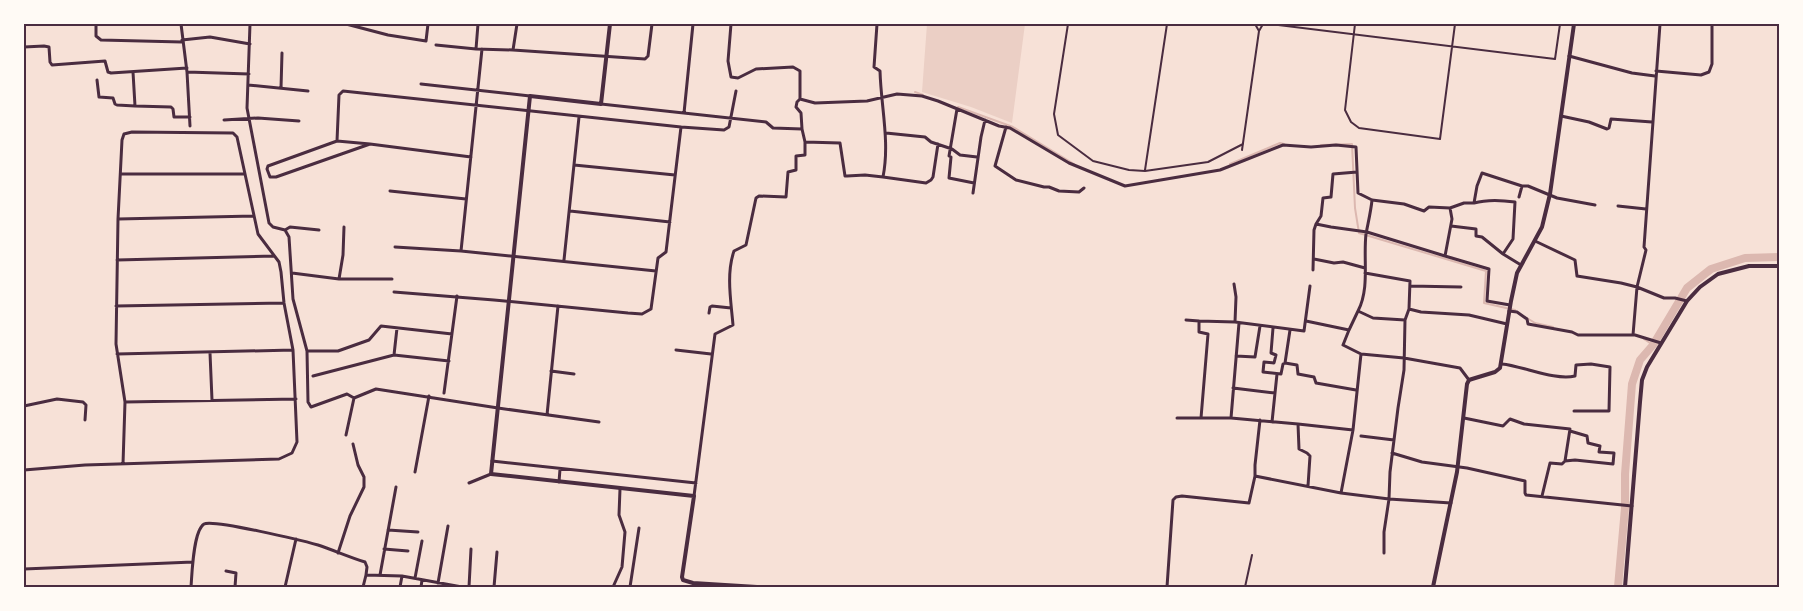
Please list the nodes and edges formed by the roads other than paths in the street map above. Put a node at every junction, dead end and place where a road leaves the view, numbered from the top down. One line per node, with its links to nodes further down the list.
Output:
1 (96, 24): 27 (street)
2 (181, 24): 27 (street)
3 (250, 24): 28 (street)
4 (346, 24): 24 (street)
5 (428, 24): 24 (street)
6 (478, 24): 32 (street)
7 (517, 24): 34 (street)
8 (610, 24): 36 (street)
9 (652, 24): 36 (street)
10 (693, 24): 58 (street)
11 (731, 24): 52 (street)
12 (877, 24): 51 (street)
13 (1068, 24): 83 (lane)
14 (1167, 24): 83 (lane)
15 (1255, 24): 25 (lane)
16 (1263, 24): 25 (lane)
17 (1270, 24): 26 (lane)
18 (1355, 24): 26 (lane)
19 (1455, 24): 30 (lane)
20 (1560, 24): 30 (lane)
21 (1574, 24): 37 (street)
22 (1660, 24): 39 (street)
23 (1712, 24): 39 (street)
24 (363, 26)
25 (1259, 31): 77 (lane)
26 (1354, 34): 30 (lane); 30 (lane)
27 (182, 41): 28 (street); 38 (street)
28 (250, 44): 41 (street)
29 (436, 45): 32 (street)
30 (1452, 46)
31 (24, 47): 40 (street)
32 (476, 49): 33 (street)
33 (482, 49): 34 (street); 47 (street)
34 (513, 50): 36 (street)
35 (282, 53): 46 (street)
36 (607, 56): 53 (street)
37 (1569, 56): 42 (street); 60 (street)
38 (187, 70): 40 (street); 41 (street); 61 (street)
39 (1656, 70): 42 (street)
40 (133, 72): 55 (street)
41 (249, 74): 45 (street)
42 (1655, 76): 67 (street)
43 (97, 80): 55 (street)
44 (421, 84): 47 (street)
45 (248, 85): 46 (street); 62 (street)
46 (281, 88): 48 (street)
47 (477, 90): 50 (street); 54 (street)
48 (308, 91)
49 (736, 91): 63 (street)
50 (530, 96): 53 (street); 57 (street)
51 (881, 98): 52 (street); 56 (street); 72 (street)
52 (800, 99): 71 (street)
53 (601, 104): 58 (street)
54 (476, 105): 57 (street); 73 (street); 80 (street)
55 (135, 106): 61 (street)
56 (957, 109): 65 (street); 78 (street)
57 (528, 111): 59 (street); 118 (street)
58 (684, 113): 63 (street)
59 (579, 116): 69 (street); 82 (street)
60 (1560, 116): 67 (street); 94 (street)
61 (190, 117): 68 (street)
62 (249, 118): 64 (street); 66 (street); 110 (street)
63 (730, 118): 69 (street); 71 (street)
64 (224, 120)
65 (986, 120): 70 (street); 81 (street)
66 (298, 121)
67 (1652, 122): 102 (street)
68 (190, 126)
69 (681, 127): 87 (street)
70 (1006, 127): 84 (street); 91 (street)
71 (802, 129): 74 (street)
72 (886, 133): 76 (street); 88 (street)
73 (337, 141): 75 (street); 75 (street)
74 (805, 142): 88 (street); 144 (street)
75 (370, 144): 80 (street)
76 (938, 144): 78 (street); 88 (street)
77 (1243, 144): 79 (lane); 83 (lane)
78 (950, 148): 81 (street); 89 (street)
79 (1242, 150)
80 (471, 157): 96 (street)
81 (977, 157): 89 (street)
82 (574, 165): 87 (street); 103 (street)
83 (1145, 171)
84 (1355, 173): 97 (street); 107 (street)
85 (121, 174): 86 (street); 86 (street); 105 (street)
86 (246, 174): 104 (street)
87 (675, 175): 106 (street)
88 (883, 176)
89 (974, 183): 93 (street)
90 (1522, 186): 94 (street); 95 (street); 98 (street)
91 (1084, 188)
92 (390, 191): 96 (street)
93 (973, 193)
94 (1550, 194): 99 (street); 113 (street)
95 (1519, 197)
96 (466, 199): 115 (street)
97 (1372, 200): 101 (street); 112 (street)
98 (1474, 204): 101 (street); 116 (street)
99 (1595, 205)
100 (1618, 206): 102 (street)
101 (1450, 208): 108 (street)
102 (1646, 209): 136 (street)
103 (570, 211): 106 (street); 122 (street)
104 (254, 216): 105 (street); 117 (street)
105 (118, 219): 121 (street)
106 (670, 222): 127 (street)
107 (1316, 224): 112 (street); 120 (street)
108 (1451, 226): 116 (street); 119 (street)
109 (344, 227): 130 (street)
110 (285, 230): 111 (street); 128 (street)
111 (319, 230)
112 (1366, 234): 119 (street); 125 (street)
113 (1534, 241): 123 (street); 136 (street)
114 (395, 247): 115 (street)
115 (461, 251): 118 (street)
116 (1503, 254): 123 (street)
117 (274, 256): 121 (street); 141 (street)
118 (514, 256): 122 (street); 139 (street)
119 (1445, 256): 145 (street)
120 (1314, 259): 125 (street); 126 (street)
121 (117, 260): 142 (street)
122 (564, 260): 127 (street)
123 (1521, 265): 145 (street)
124 (1779, 266): 140 (street)
125 (1365, 268): 129 (street)
126 (1313, 270)
127 (656, 271): 143 (street)
128 (292, 273): 130 (street); 165 (street)
129 (1365, 273): 134 (street); 147 (street)
130 (339, 279): 131 (street)
131 (392, 279)
132 (1234, 284): 153 (street)
133 (1310, 286): 152 (street)
134 (1410, 286): 135 (street); 146 (street)
135 (1461, 287)
136 (1637, 288): 140 (street); 161 (street)
137 (394, 292): 138 (street)
138 (457, 296): 139 (street); 160 (street)
139 (509, 301): 143 (street); 191 (street)
140 (1686, 301): 162 (street)
141 (284, 303): 142 (street); 163 (street)
142 (116, 306): 167 (street)
143 (558, 306): 176 (street)
144 (731, 308): 148 (street); 168 (street)
145 (1509, 308): 154 (street); 161 (street)
146 (1409, 309): 150 (street); 154 (street)
147 (1358, 311): 150 (street); 159 (street)
148 (709, 313)
149 (1186, 320): 151 (street)
150 (1405, 320): 172 (street)
151 (1199, 321): 153 (street); 195 (street)
152 (1306, 321): 158 (street); 159 (street)
153 (1237, 322): 155 (street); 171 (street)
154 (1507, 324): 175 (street)
155 (1260, 326): 157 (street); 171 (street)
156 (397, 328): 160 (street); 165 (street); 170 (street)
157 (1273, 328): 158 (street); 178 (street)
158 (1290, 330): 174 (street)
159 (1348, 330): 169 (street)
160 (452, 334): 173 (street)
161 (1633, 335): 162 (street)
162 (1661, 343): 230 (street)
163 (293, 350): 166 (street); 186 (street)
164 (676, 350): 168 (street)
165 (307, 351): 187 (street)
166 (210, 353): 167 (street); 188 (street)
167 (117, 354): 189 (street)
168 (711, 354): 221 (street)
169 (1361, 354): 172 (street); 182 (street)
170 (394, 355): 173 (street); 179 (street)
171 (1236, 356): 181 (street)
172 (1404, 358): 180 (street); 207 (street)
173 (449, 361): 184 (street)
174 (1285, 363): 178 (street); 182 (street)
175 (1502, 364): 180 (street); 192 (street)
176 (552, 371): 177 (street); 193 (street)
177 (574, 374)
178 (1277, 374): 183 (street)
179 (312, 376)
180 (1469, 380): 197 (street)
181 (1233, 388): 183 (street); 196 (street)
182 (1356, 390): 203 (street)
183 (1275, 393): 201 (street)
184 (444, 394)
185 (429, 396): 187 (street); 191 (street); 216 (street)
186 (296, 398): 188 (street); 212 (street)
187 (354, 398): 205 (street)
188 (212, 400): 189 (street)
189 (125, 402): 212 (street)
190 (24, 406): 198 (street)
191 (498, 408): 193 (street); 210 (street)
192 (1574, 411)
193 (547, 415): 200 (street)
194 (1177, 418): 195 (street)
195 (1201, 418): 196 (street)
196 (1231, 418): 199 (street)
197 (1464, 418): 204 (street); 213 (street)
198 (85, 420)
199 (1260, 420): 201 (street); 218 (street)
200 (599, 422)
201 (1272, 422): 202 (street)
202 (1298, 424): 203 (street); 222 (street)
203 (1353, 430): 225 (street)
204 (1570, 430): 211 (street); 211 (street)
205 (346, 435)
206 (1361, 436): 207 (street)
207 (1394, 440): 209 (street)
208 (353, 444): 241 (street)
209 (1392, 453): 213 (street); 228 (street)
210 (492, 461): 214 (street); 217 (street)
211 (1566, 461): 227 (street)
212 (123, 464): 215 (street)
213 (1457, 466): 227 (street); 229 (street)
214 (560, 469): 219 (street); 221 (street)
215 (24, 470)
216 (415, 472)
217 (491, 474): 219 (street); 220 (street)
218 (1255, 476): 222 (street); 266 (street)
219 (559, 482): 224 (street)
220 (469, 483)
221 (696, 483): 226 (street)
222 (1308, 486): 225 (street)
223 (396, 487): 233 (street)
224 (620, 489): 226 (street); 263 (street)
225 (1341, 493): 228 (street)
226 (694, 496): 253 (street)
227 (1542, 496): 230 (street)
228 (1389, 499): 229 (street); 242 (street)
229 (1451, 502): 268 (street)
230 (1630, 506): 269 (street)
231 (448, 526): 252 (street)
232 (639, 528): 264 (street)
233 (388, 530): 234 (street); 237 (street)
234 (418, 532)
235 (296, 539): 241 (street); 244 (street); 256 (street)
236 (422, 541): 250 (street)
237 (384, 549): 239 (street); 248 (street)
238 (471, 549): 261 (street)
239 (408, 551)
240 (497, 552): 262 (street)
241 (338, 553): 247 (street)
242 (1384, 553)
243 (1252, 555): 267 (lane)
244 (193, 562): 245 (street); 254 (street)
245 (24, 569)
246 (226, 571): 255 (street)
247 (366, 575): 248 (street); 257 (street)
248 (380, 575): 249 (street)
249 (402, 576): 250 (street); 258 (street)
250 (414, 578): 251 (street)
251 (422, 580): 252 (street); 259 (street)
252 (438, 583): 260 (street)
253 (693, 585): 265 (street)
254 (191, 587)
255 (235, 587)
256 (285, 587)
257 (363, 587)
258 (400, 587)
259 (421, 587)
260 (462, 587)
261 (469, 587)
262 (494, 587)
263 (613, 587)
264 (630, 587)
265 (757, 587)
266 (1167, 587)
267 (1245, 587)
268 (1433, 587)
269 (1625, 587)

